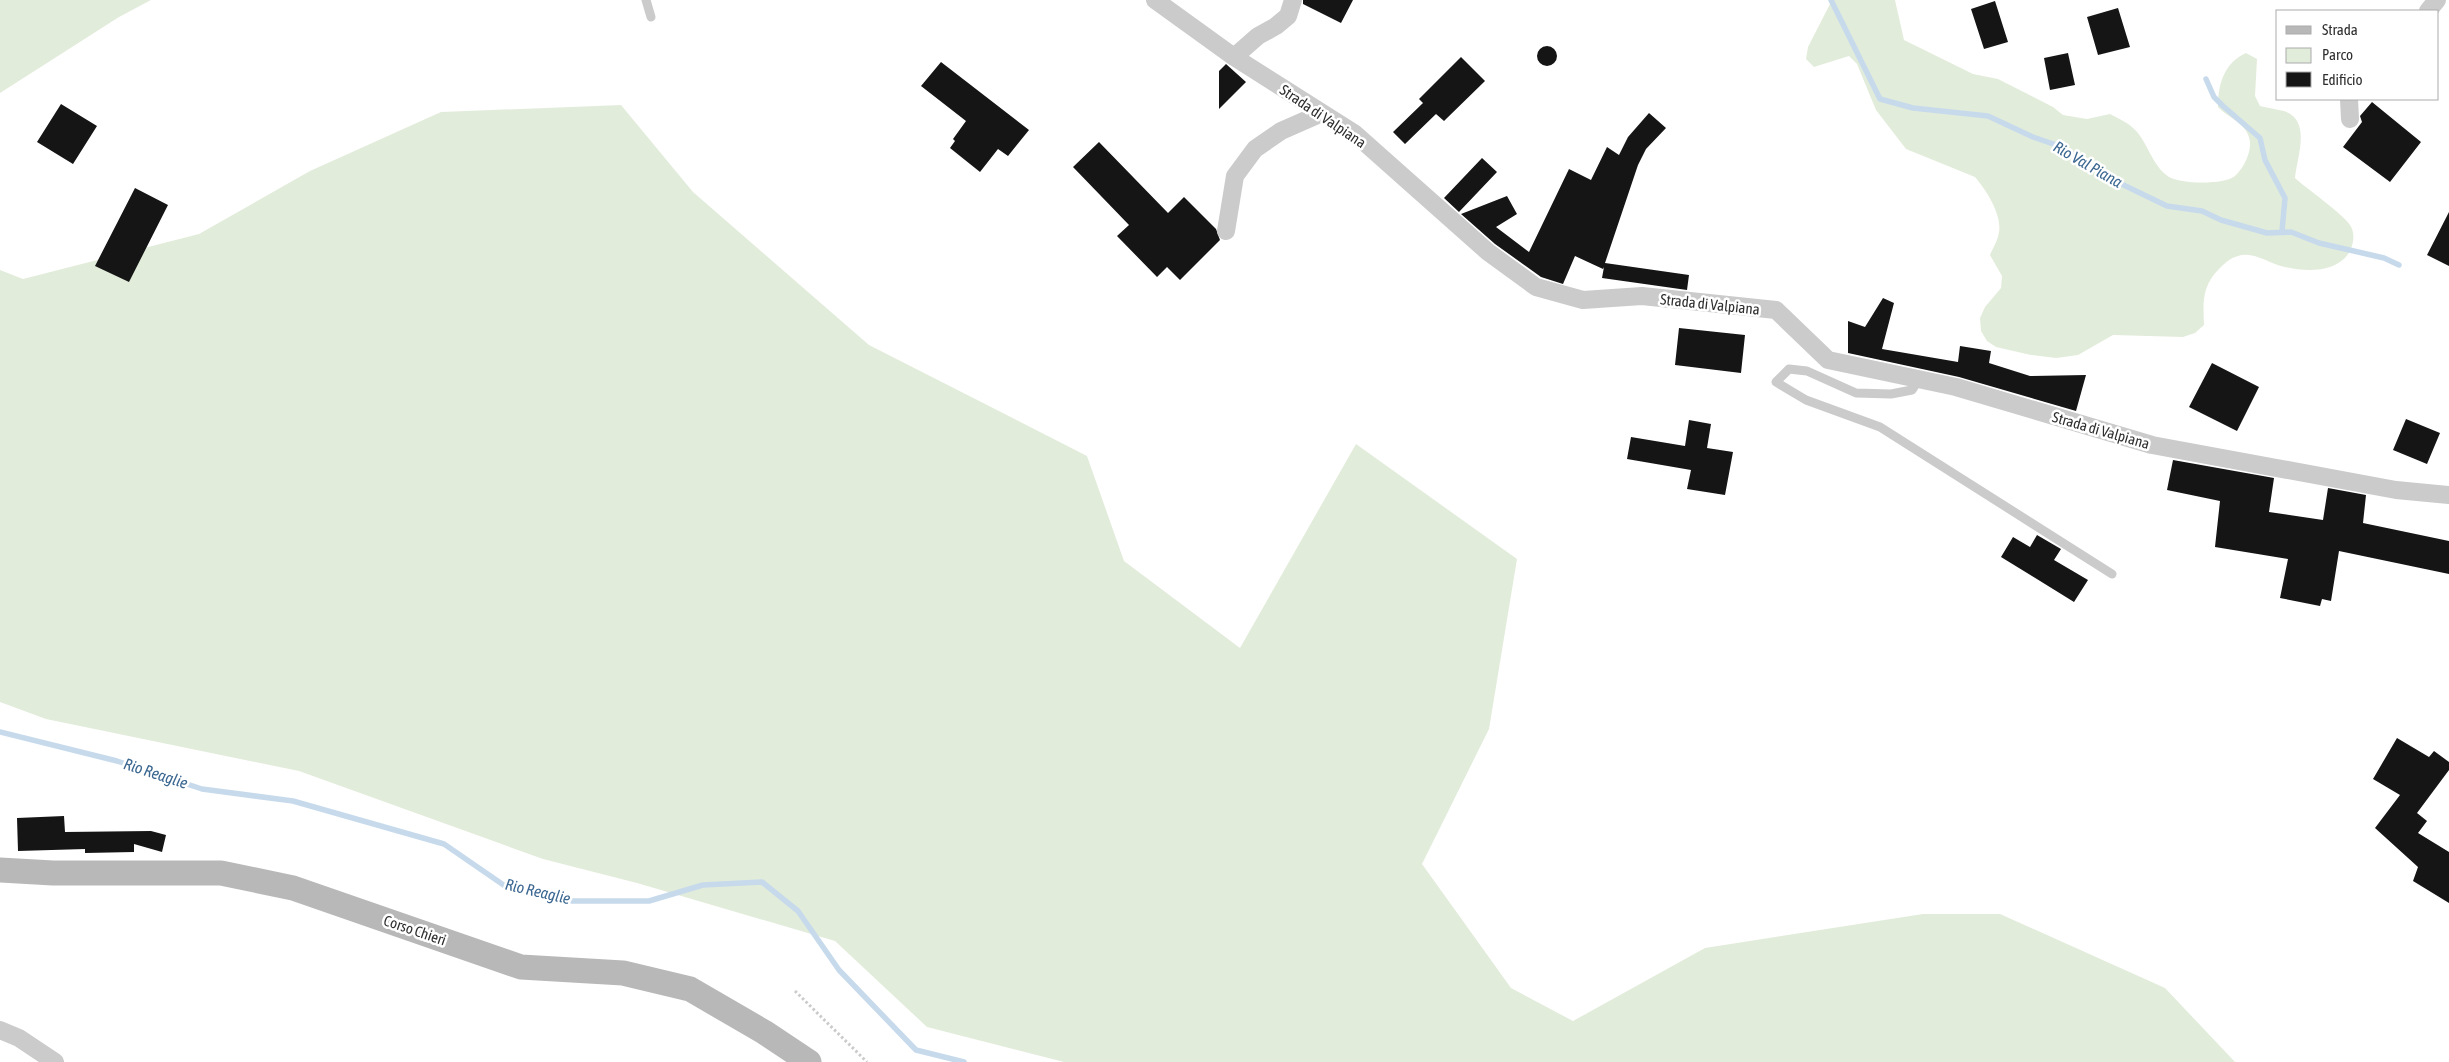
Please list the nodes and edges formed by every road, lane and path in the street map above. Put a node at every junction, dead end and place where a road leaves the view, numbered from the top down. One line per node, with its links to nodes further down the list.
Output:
1 (646, 0): 6 (lane)
2 (1155, 0): 7 (street, Strada di Valpiana)
3 (1293, 0): 7 (street)
4 (2438, 0): 5 (street)
5 (2429, 10)
6 (651, 17)
7 (1234, 57): 9 (street, Strada di Valpiana)
8 (2349, 100): 10 (street)
9 (1322, 113): 11 (street); 12 (street, Strada di Valpiana)
10 (2350, 119)
11 (1226, 231)
12 (1920, 379): 13 (street, Strada di Valpiana); 14 (lane)
13 (2449, 495)
14 (2112, 574)
15 (0, 870): 19 (main road, Corso Chieri)
16 (795, 991): 20 (path)
17 (0, 1030): 18 (street)
18 (55, 1062)
19 (809, 1062)
20 (867, 1062)

